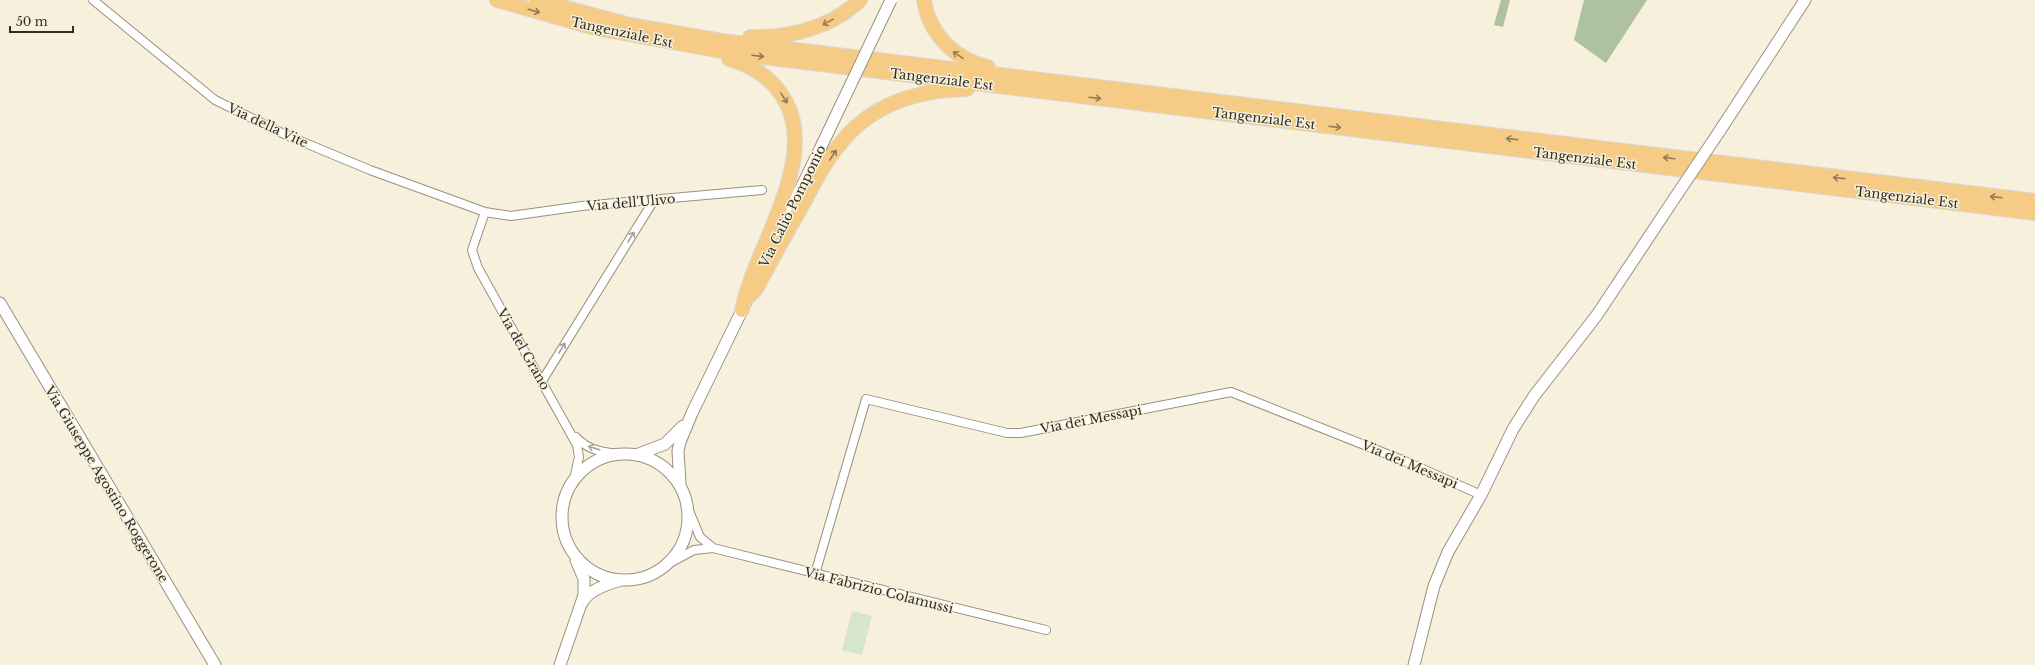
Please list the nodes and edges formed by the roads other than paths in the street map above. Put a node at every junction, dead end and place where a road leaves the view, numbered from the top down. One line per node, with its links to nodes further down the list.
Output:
1 (93, 0): 15 (street, Via della Vite)
2 (497, 0): 9 (highway, Tangenziale Est, one-way to 9)
3 (537, 0): 8 (highway, Tangenziale Est)
4 (860, 0): 8 (highway, one-way to 8)
5 (892, 0): 17 (street, Via Caliò Pomponio, bridge)
6 (924, 0): 10 (highway, one-way to 6)
7 (1805, 0): 27 (street, bridge)
8 (654, 30): 10 (highway, Tangenziale Est)
9 (636, 37): 11 (highway, Tangenziale Est, one-way to 11); 19 (highway, one-way to 19)
10 (1090, 86): 14 (highway, Tangenziale Est, one-way to 10)
11 (1070, 95): 16 (highway, Tangenziale Est, one-way to 16); 17 (highway, one-way to 11)
12 (762, 190): 13 (street, Via dell'Ulivo)
13 (654, 200): 15 (street, Via dell'Ulivo); 20 (street, one-way to 13)
14 (2035, 201)
15 (485, 212): 20 (street, Via del Grano)
16 (2035, 213)
17 (749, 296): 19 (street, Via Caliò Pomponio)
18 (0, 303): 36 (street, Via Giuseppe Agostino Roggerone)
19 (742, 310): 21 (street, Via Caliò Pomponio)
20 (542, 381): 22 (street, Via del Grano)
21 (692, 413): 24 (street, Via Caliò Pomponio); 26 (street, Via Caliò Pomponio)
22 (570, 431): 23 (street, one-way to 22); 25 (street)
23 (624, 454): 24 (street, Via Caliò Pomponio); 25 (street, Via Caliò Pomponio)
24 (636, 455): 26 (street, Via Caliò Pomponio)
25 (574, 479): 29 (street, Via Caliò Pomponio)
26 (681, 486): 28 (street, Via Caliò Pomponio)
27 (1482, 495): 32 (street, Via dei Messapi); 38 (street)
28 (687, 506): 30 (street); 31 (street, Via Caliò Pomponio)
29 (570, 547): 33 (street, Via Caliò Pomponio); 34 (street, Via Caliò Pomponio)
30 (713, 548): 31 (street); 32 (street, Via Fabrizio Colamussi)
31 (666, 565): 33 (street, Via Caliò Pomponio)
32 (815, 574): 35 (street, Via Fabrizio Colamussi)
33 (622, 580): 34 (street, Via Caliò Pomponio)
34 (581, 605): 37 (street, Via Caliò Pomponio)
35 (1046, 630)
36 (215, 665)
37 (560, 665)
38 (1414, 665)

